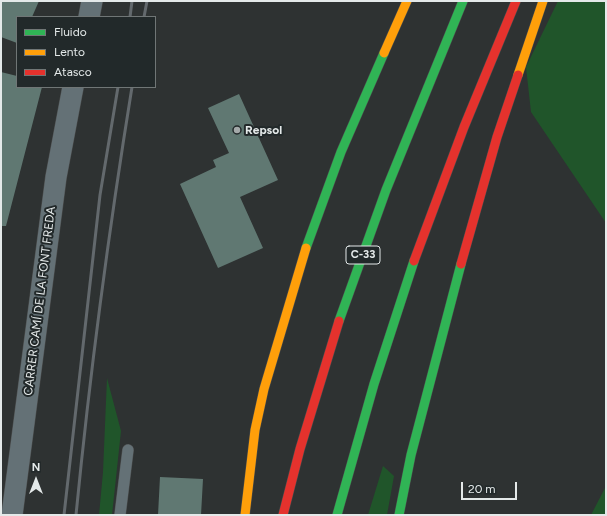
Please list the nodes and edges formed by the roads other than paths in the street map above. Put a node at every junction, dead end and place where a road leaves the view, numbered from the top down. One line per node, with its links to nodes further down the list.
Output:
1 (92, 1): 6 (street)
2 (407, 1): 11 (highway)
3 (463, 1): 12 (highway, C-33)
4 (516, 1): 13 (highway)
5 (543, 1): 14 (highway)
6 (89, 16)
7 (73, 88): 9 (street, CARRER CAMÍ DE LA FONT FREDA)
8 (128, 450): 10 (lane)
9 (9, 504)
10 (120, 515)
11 (245, 515)
12 (283, 515)
13 (337, 515)
14 (399, 515)

